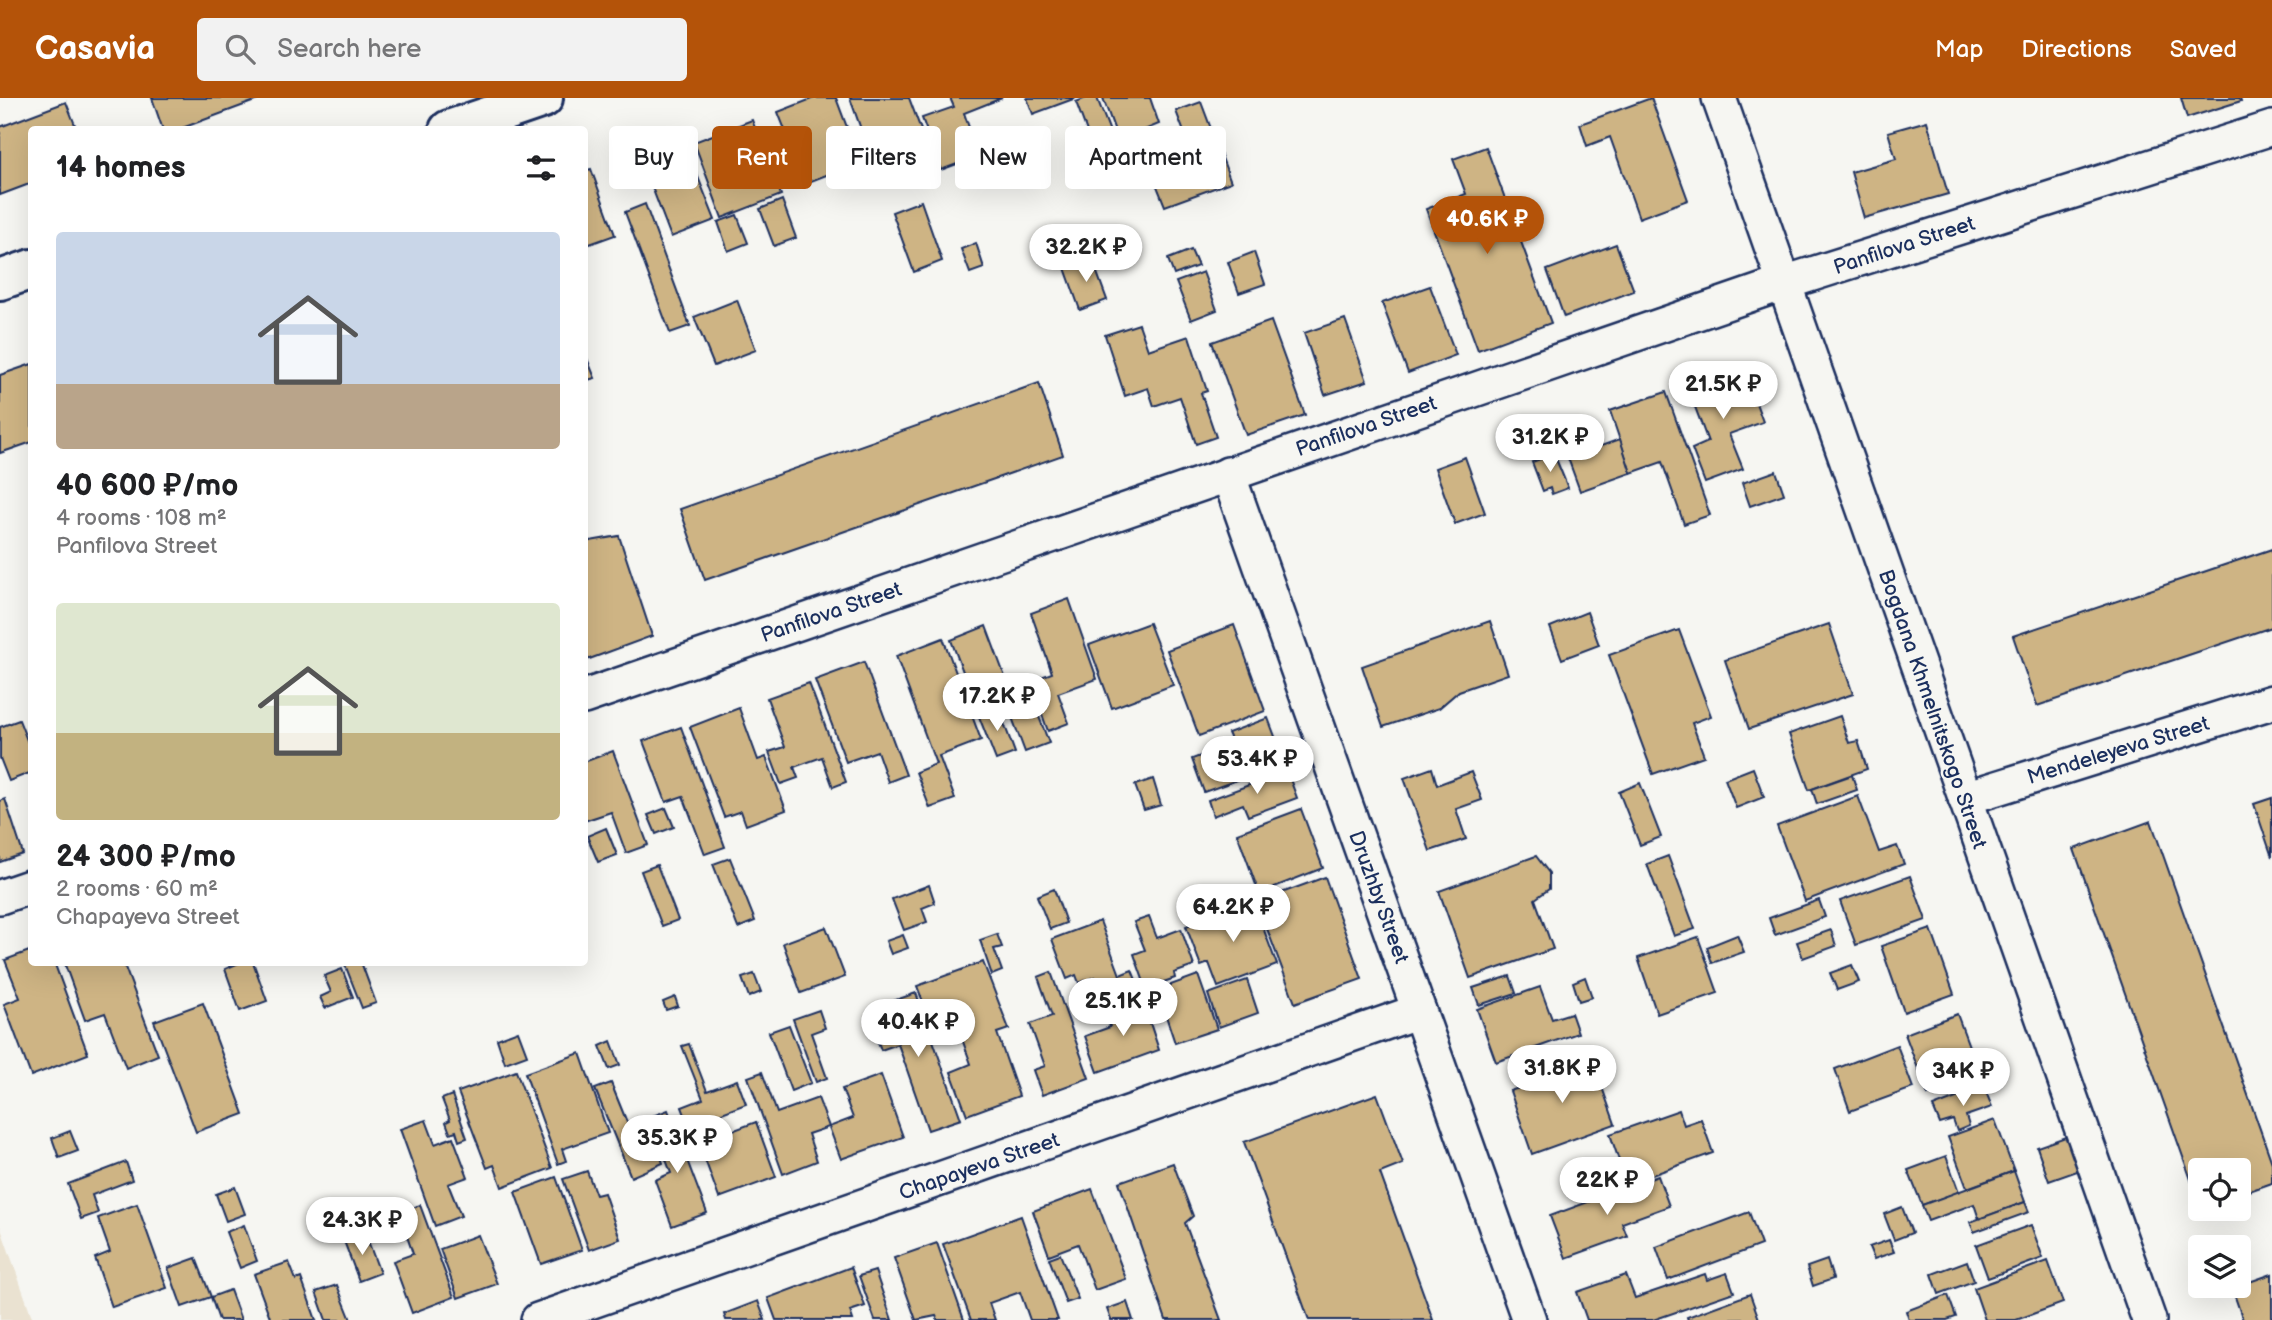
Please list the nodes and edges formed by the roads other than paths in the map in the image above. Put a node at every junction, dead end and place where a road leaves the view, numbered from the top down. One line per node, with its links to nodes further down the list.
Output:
1 (543, 98): 3 (street)
2 (1719, 98): 7 (street, Bogdana Khmelnitskogo Street)
3 (461, 126)
4 (2272, 128): 7 (street, Panfilova Street)
5 (28, 270): 6 (street)
6 (0, 280)
7 (1784, 283): 8 (street, Panfilova Street); 11 (street, Bogdana Khmelnitskogo Street)
8 (1228, 474): 9 (street, Panfilova Street); 14 (street, Druzhby Street)
9 (588, 696)
10 (2272, 702): 11 (street, Mendeleyeva Street)
11 (1965, 798): 17 (street, Bogdana Khmelnitskogo Street)
12 (28, 887): 13 (street)
13 (0, 897)
14 (1419, 1011): 15 (street, Chapayeva Street); 16 (street, Druzhby Street)
15 (538, 1320)
16 (1529, 1320)
17 (2149, 1320)

